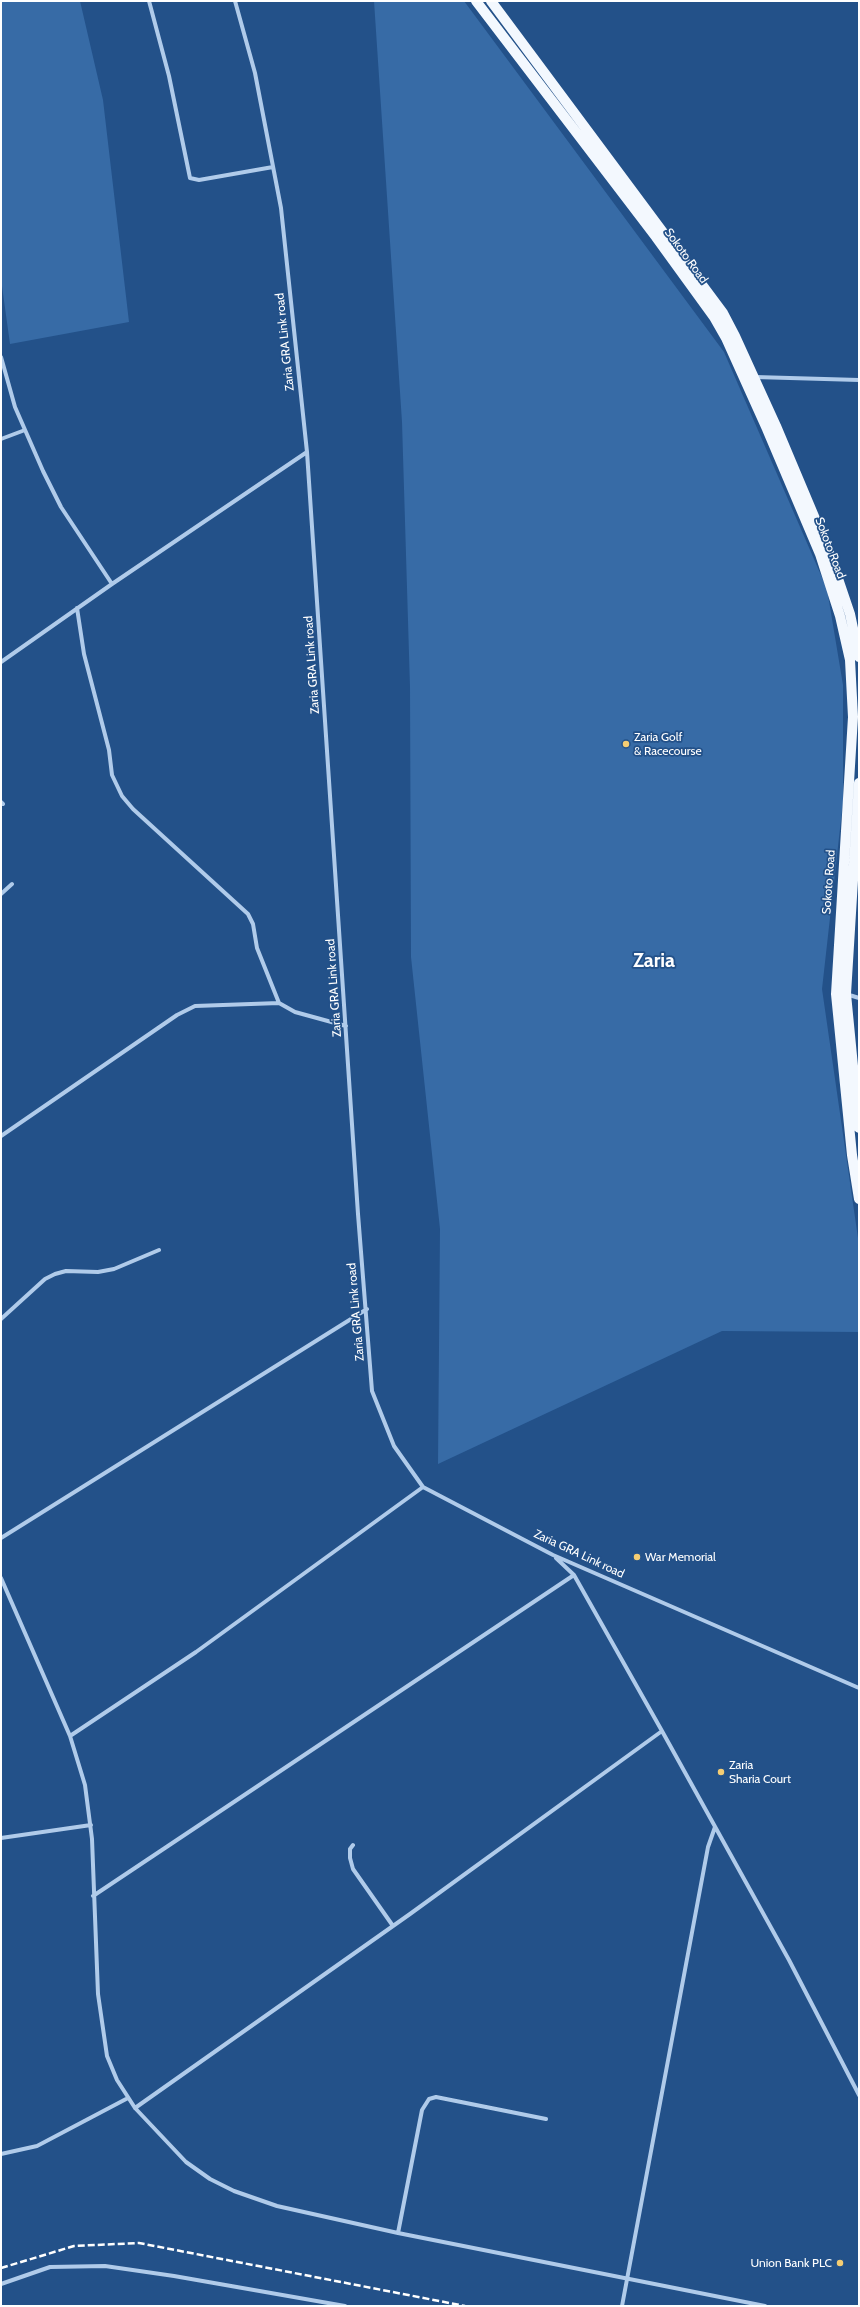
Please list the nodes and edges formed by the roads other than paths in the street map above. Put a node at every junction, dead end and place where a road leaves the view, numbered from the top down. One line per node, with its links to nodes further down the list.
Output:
1 (148, 1): 5 (street)
2 (235, 1): 5 (street, Zaria GRA Link road)
3 (476, 1): 25 (main road, Sokoto Road)
4 (491, 1): 7 (main road, Sokoto Road)
5 (273, 167): 11 (street, Zaria GRA Link road)
6 (1, 357): 9 (street)
7 (754, 377): 8 (street); 14 (main road, Sokoto Road)
8 (859, 380)
9 (26, 430): 10 (street); 12 (street)
10 (1, 439)
11 (307, 452): 12 (street); 22 (street, Zaria GRA Link road)
12 (112, 584): 13 (street)
13 (77, 608): 15 (street); 21 (street)
14 (859, 657)
15 (1, 662)
16 (859, 783): 19 (main road, Sokoto Road)
17 (12, 884): 18 (street)
18 (1, 894)
19 (846, 994): 20 (street); 23 (main road, Sokoto Road)
20 (859, 998)
21 (279, 1003): 22 (street); 24 (street)
22 (346, 1026): 27 (street, Zaria GRA Link road)
23 (859, 1128)
24 (1, 1136)
25 (859, 1199)
26 (159, 1250): 28 (street)
27 (367, 1309): 29 (street, Zaria GRA Link road); 30 (street)
28 (1, 1319)
29 (423, 1487): 31 (street, Zaria GRA Link road); 36 (street)
30 (1, 1538)
31 (553, 1555): 32 (street); 34 (street, Zaria GRA Link road)
32 (574, 1575): 35 (street); 41 (street)
33 (1, 1578): 36 (street)
34 (859, 1688)
35 (662, 1731): 38 (street); 42 (street)
36 (70, 1736): 37 (street)
37 (90, 1824): 39 (street); 41 (street)
38 (715, 1827): 43 (street); 49 (street)
39 (1, 1838)
40 (353, 1845): 42 (street)
41 (93, 1896): 44 (street)
42 (393, 1926): 45 (street)
43 (859, 2095)
44 (128, 2098): 45 (street); 47 (street)
45 (135, 2108): 48 (street)
46 (546, 2119): 48 (street)
47 (1, 2154)
48 (398, 2233): 49 (street)
49 (626, 2279): 52 (street); 53 (street)
50 (1, 2284): 51 (street)
51 (344, 2306)
52 (622, 2306)
53 (765, 2306)

